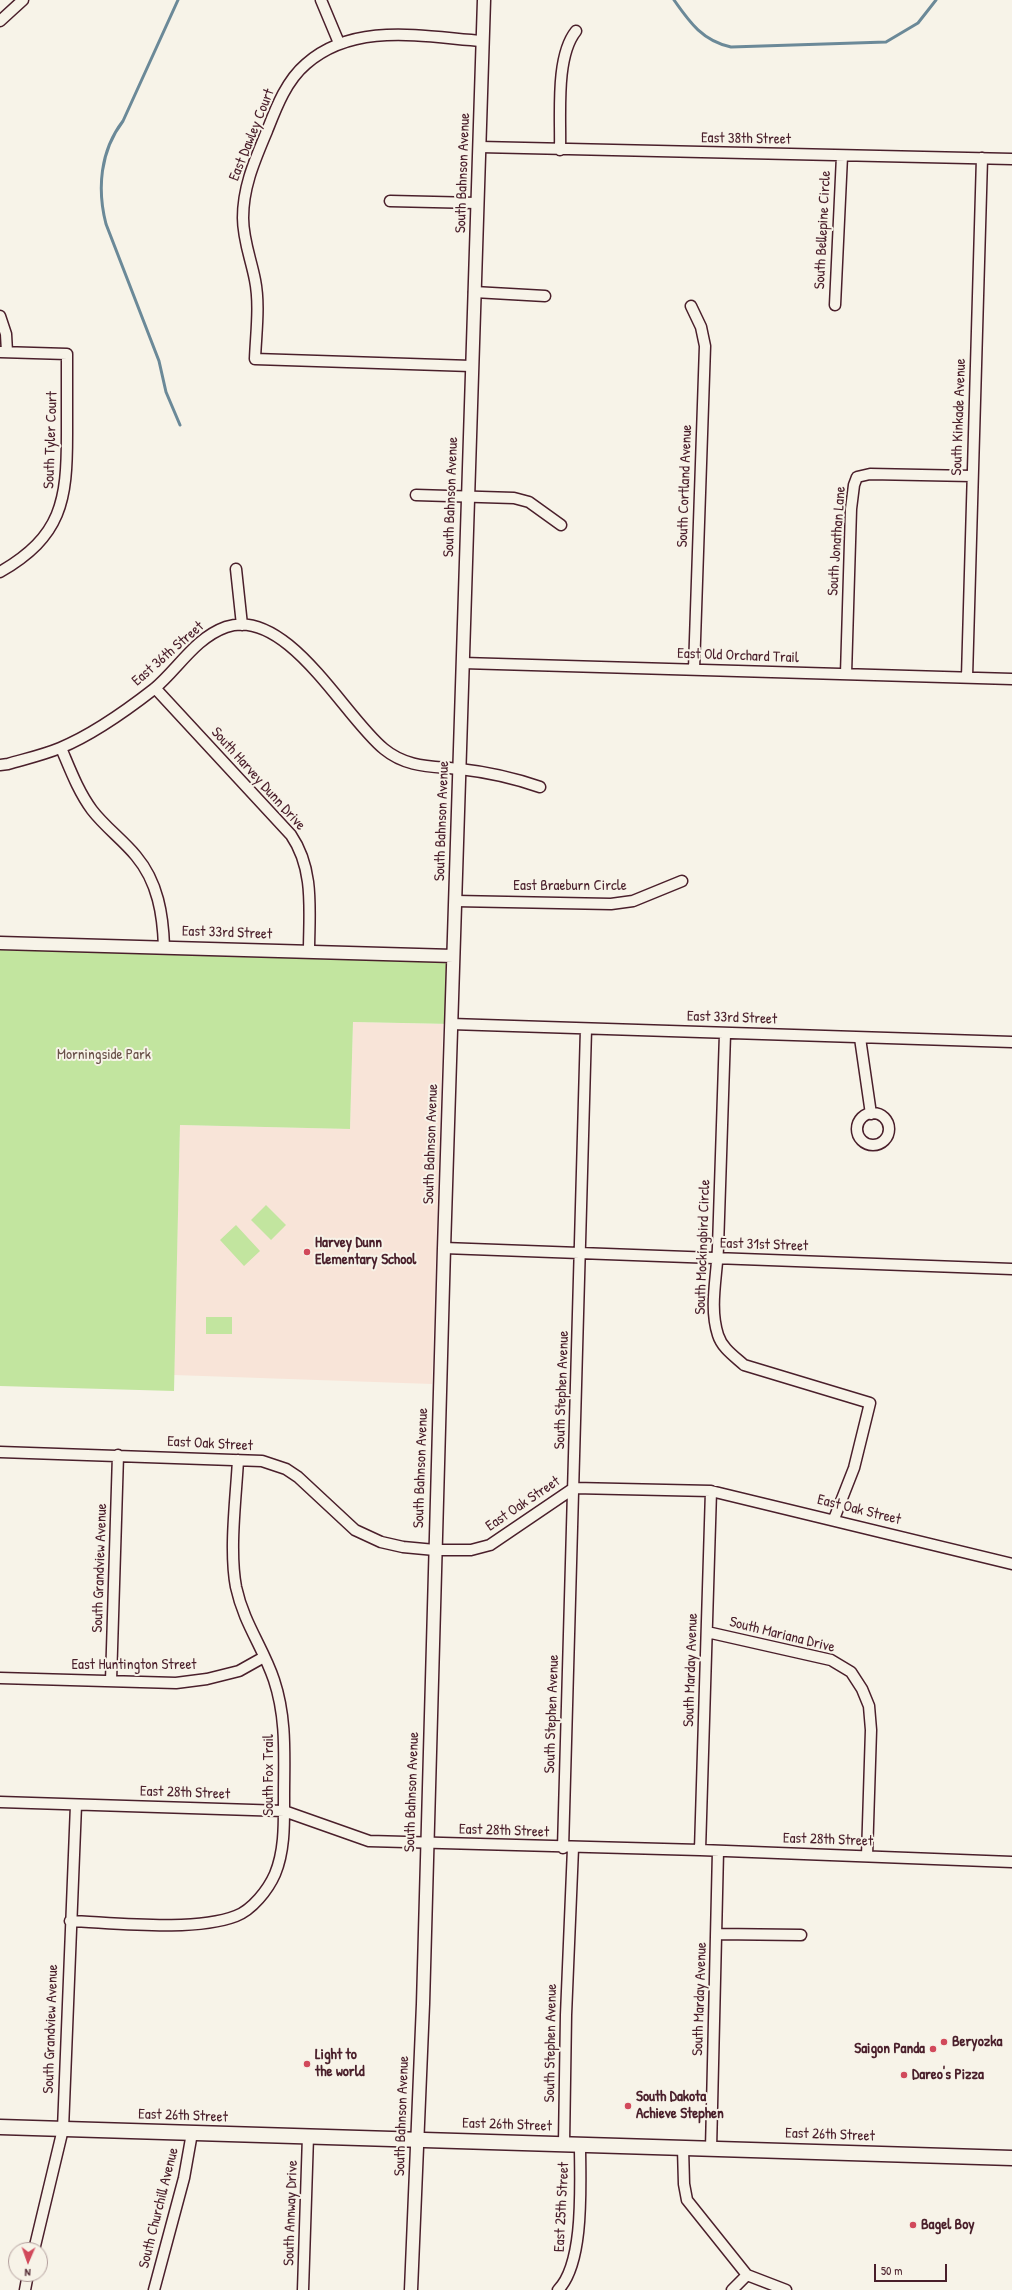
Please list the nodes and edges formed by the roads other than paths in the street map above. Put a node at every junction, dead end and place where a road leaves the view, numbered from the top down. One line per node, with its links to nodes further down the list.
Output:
1 (23, 0): 4 (street)
2 (321, 0): 7 (street)
3 (484, 0): 6 (street, South Bahnson Avenue)
4 (0, 20)
5 (576, 31): 9 (street)
6 (483, 40): 7 (street, East Dawley Court); 8 (street, South Bahnson Avenue)
7 (339, 43): 21 (street, East Dawley Court)
8 (480, 147): 9 (street, East 38th Street); 14 (street, South Bahnson Avenue)
9 (560, 150): 10 (street, East 38th Street)
10 (842, 156): 11 (street, East 38th Street); 17 (street, South Bellepine Circle)
11 (982, 158): 12 (street, East 38th Street); 22 (street, South Kinkade Avenue)
12 (1012, 159)
13 (390, 201): 14 (street)
14 (477, 203): 15 (street, South Bahnson Avenue)
15 (474, 292): 16 (street); 21 (street, South Bahnson Avenue)
16 (546, 296)
17 (834, 305)
18 (690, 306): 30 (street, South Cortland Avenue)
19 (0, 316): 20 (street)
20 (3, 352): 27 (street, South Tyler Court)
21 (471, 366): 24 (street, South Bahnson Avenue)
22 (972, 476): 31 (street, South Jonathan Lane); 32 (street, South Kinkade Avenue)
23 (416, 495): 24 (street)
24 (467, 495): 25 (street); 29 (street, South Bahnson Avenue)
25 (561, 525)
26 (236, 569): 28 (street)
27 (0, 572)
28 (242, 625): 34 (street, East 36th Street); 37 (street, East 36th Street)
29 (463, 663): 30 (street, East Old Orchard Trail); 37 (street, South Bahnson Avenue)
30 (694, 669): 31 (street, East Old Orchard Trail)
31 (846, 674): 32 (street, East Old Orchard Trail)
32 (967, 677): 33 (street, East Old Orchard Trail)
33 (1012, 679)
34 (154, 688): 35 (street, East 36th Street); 43 (street, South Harvey Dunn Drive)
35 (60, 748): 36 (street, East 36th Street); 42 (street)
36 (0, 764)
37 (460, 769): 38 (street, East 36th Street); 40 (street, South Bahnson Avenue)
38 (540, 787)
39 (682, 881): 40 (street, East Braeburn Circle)
40 (455, 900): 44 (street, South Bahnson Avenue)
41 (0, 943): 42 (street, East 33rd Street)
42 (164, 947): 43 (street, East 33rd Street)
43 (309, 952): 44 (street, East 33rd Street)
44 (453, 956): 45 (street, South Bahnson Avenue)
45 (451, 1024): 46 (street, East 33rd Street); 51 (street, South Bahnson Avenue)
46 (586, 1030): 47 (street, East 33rd Street); 52 (street, South Stephen Avenue)
47 (725, 1034): 48 (street, East 33rd Street); 53 (street, South Mockingbird Circle)
48 (860, 1038): 49 (street, East 33rd Street); 50 (street)
49 (1012, 1042)
50 (871, 1114)
51 (444, 1248): 52 (street, East 31st Street); 61 (street, South Bahnson Avenue)
52 (581, 1254): 53 (street, East 31st Street); 58 (street, South Stephen Avenue)
53 (718, 1259): 54 (street, East 31st Street); 60 (street, South Mockingbird Circle)
54 (1012, 1269)
55 (0, 1452): 56 (street, East Oak Street)
56 (118, 1455): 57 (street, East Oak Street); 66 (street, South Grandview Avenue)
57 (238, 1460): 61 (street, East Oak Street); 64 (street, South Fox Trail)
58 (574, 1488): 59 (street, East Oak Street); 61 (street, East Oak Street); 71 (street, South Stephen Avenue)
59 (711, 1491): 60 (street, East Oak Street); 63 (street, South Marday Avenue)
60 (834, 1519): 62 (street, East Oak Street)
61 (435, 1550): 70 (street, South Bahnson Avenue)
62 (1012, 1564)
63 (707, 1632): 72 (street, South Marday Avenue); 74 (street, South Mariana Drive)
64 (264, 1657): 66 (street, East Huntington Street); 69 (street, South Fox Trail)
65 (0, 1678): 66 (street, East Huntington Street)
66 (111, 1681)
67 (0, 1802): 68 (street, East 28th Street)
68 (76, 1805): 69 (street, East 28th Street); 76 (street, South Grandview Avenue)
69 (284, 1811): 70 (street, East 28th Street); 76 (street, South Fox Trail)
70 (426, 1844): 71 (street, East 28th Street); 83 (street, South Bahnson Avenue)
71 (568, 1848): 72 (street, East 28th Street); 84 (street, South Stephen Avenue)
72 (700, 1850): 73 (street, East 28th Street)
73 (718, 1851): 74 (street, East 28th Street); 77 (street, South Marday Avenue)
74 (867, 1856): 75 (street, East 28th Street)
75 (1012, 1862)
76 (70, 1921): 80 (street, South Grandview Avenue)
77 (717, 1934): 78 (street); 87 (street, South Marday Avenue)
78 (801, 1934)
79 (0, 2127): 80 (main road, East 26th Street)
80 (63, 2129): 81 (main road, East 26th Street); 89 (street, South Grandview Avenue)
81 (192, 2133): 82 (main road, East 26th Street); 91 (street, South Churchill Avenue)
82 (308, 2136): 83 (main road, East 26th Street); 92 (street, South Annway Drive)
83 (416, 2140): 84 (main road, East 26th Street); 93 (street, South Bahnson Avenue)
84 (564, 2144): 85 (main road, East 26th Street)
85 (580, 2145): 86 (main road, East 26th Street); 94 (street, East 25th Street)
86 (683, 2148): 87 (main road, East 26th Street); 90 (street)
87 (711, 2149): 88 (main road, East 26th Street)
88 (1012, 2158)
89 (36, 2242)
90 (747, 2275): 95 (street); 96 (street)
91 (154, 2290)
92 (303, 2290)
93 (412, 2290)
94 (558, 2290)
95 (732, 2290)
96 (786, 2290)

